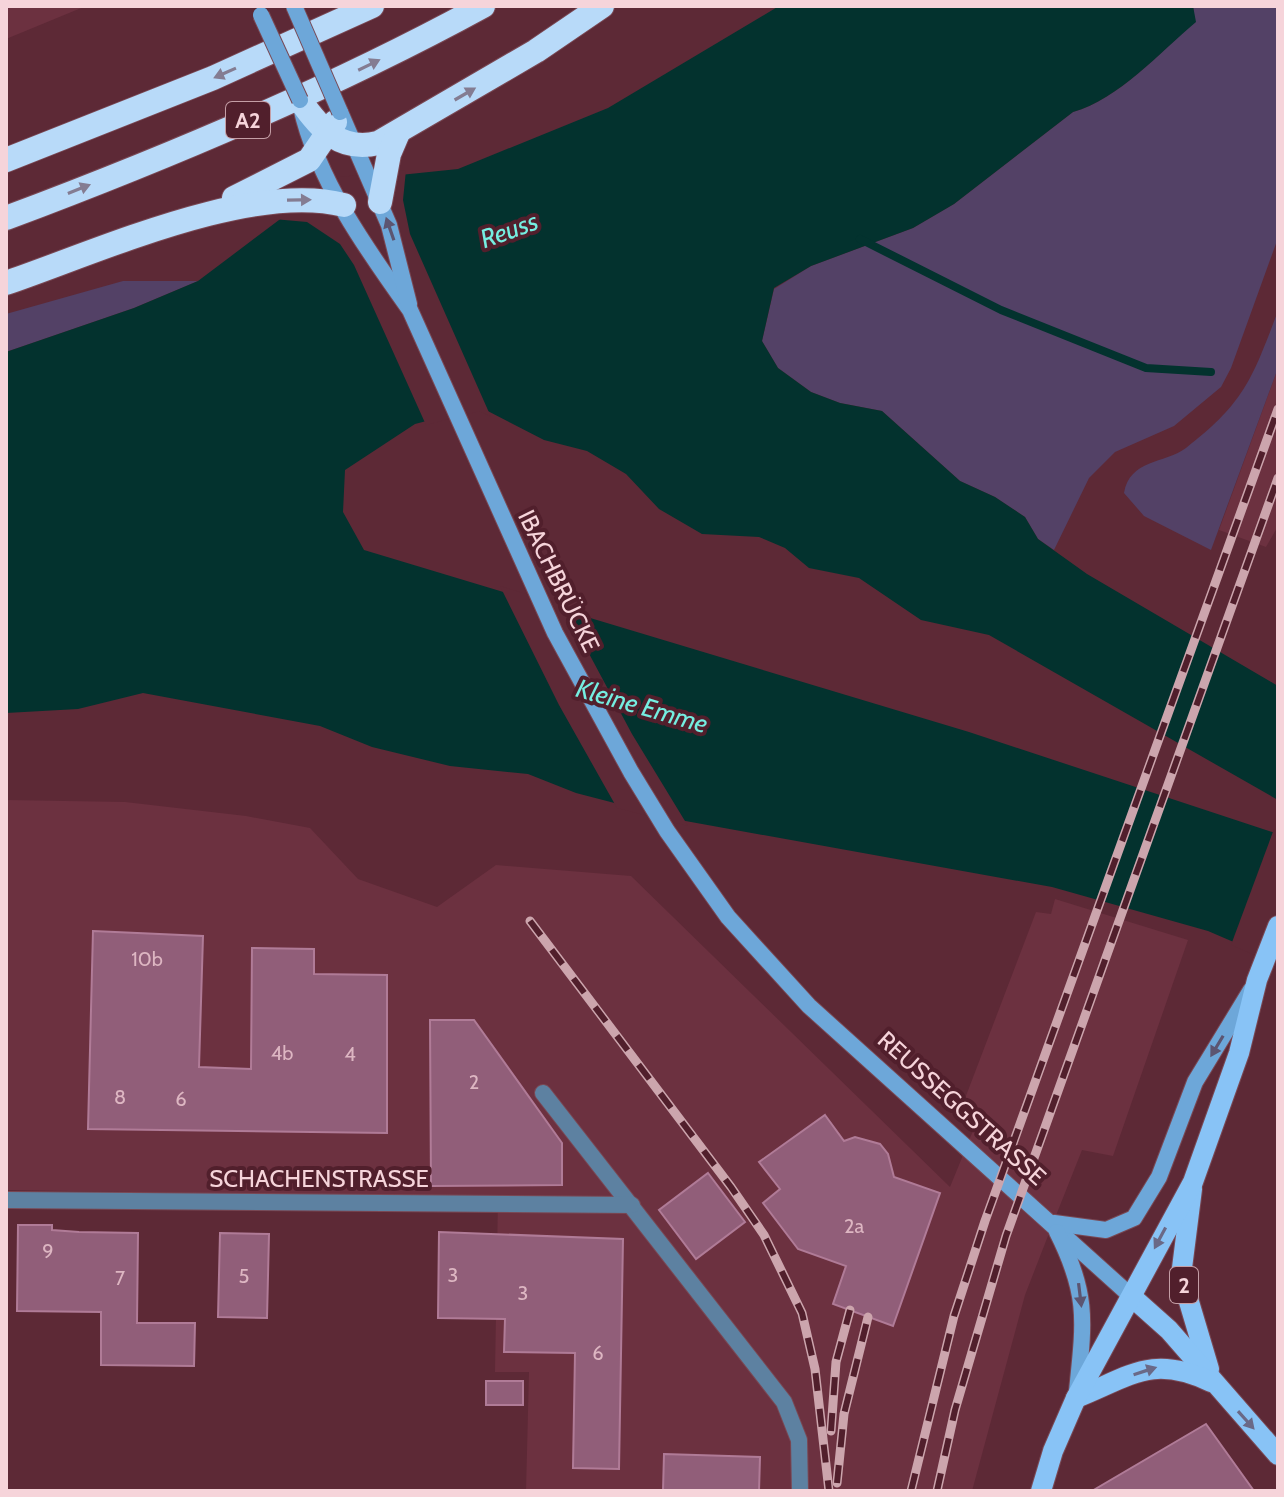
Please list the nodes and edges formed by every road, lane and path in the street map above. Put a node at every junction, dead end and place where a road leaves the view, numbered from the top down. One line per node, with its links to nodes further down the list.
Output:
1 (294, 6): 7 (main road, bridge)
2 (372, 6): 11 (highway, A2, one-way to 11)
3 (483, 6): 15 (highway, A2, one-way to 3)
4 (260, 10): 6 (main road, bridge)
5 (596, 10): 8 (highway, one-way to 5)
6 (300, 100): 9 (highway)
7 (340, 112): 9 (highway); 10 (main road)
8 (398, 133): 10 (highway); 12 (highway)
9 (322, 143): 10 (highway); 13 (main road); 14 (highway)
10 (353, 146): 12 (main road)
11 (6, 160)
12 (380, 202): 17 (main road, IBACHBRÜCKE, one-way to 12)
13 (344, 205): 14 (highway, one-way to 13); 17 (main road, IBACHBRÜCKE)
14 (200, 216): 16 (highway)
15 (6, 218)
16 (6, 283)
17 (410, 310): 18 (main road, IBACHBRÜCKE)
18 (687, 860): 25 (main road, REUSSEGGSTRASSE)
19 (1278, 926): 20 (main road)
20 (1257, 980): 22 (main road); 25 (main road, one-way to 25)
21 (543, 1093): 24 (street)
22 (1193, 1182): 26 (main road, one-way to 26); 27 (main road, 2)
23 (6, 1200): 24 (street, SCHACHENSTRASSE)
24 (632, 1205): 30 (street)
25 (1053, 1223): 26 (main road, REUSSEGGSTRASSE); 28 (main road, one-way to 28)
26 (1132, 1297): 27 (main road, REUSSEGGSTRASSE); 28 (main road)
27 (1214, 1384): 28 (main road, one-way to 27); 29 (main road, 2, one-way to 29)
28 (1076, 1398): 31 (main road)
29 (1278, 1455)
30 (800, 1491)
31 (1041, 1491)

